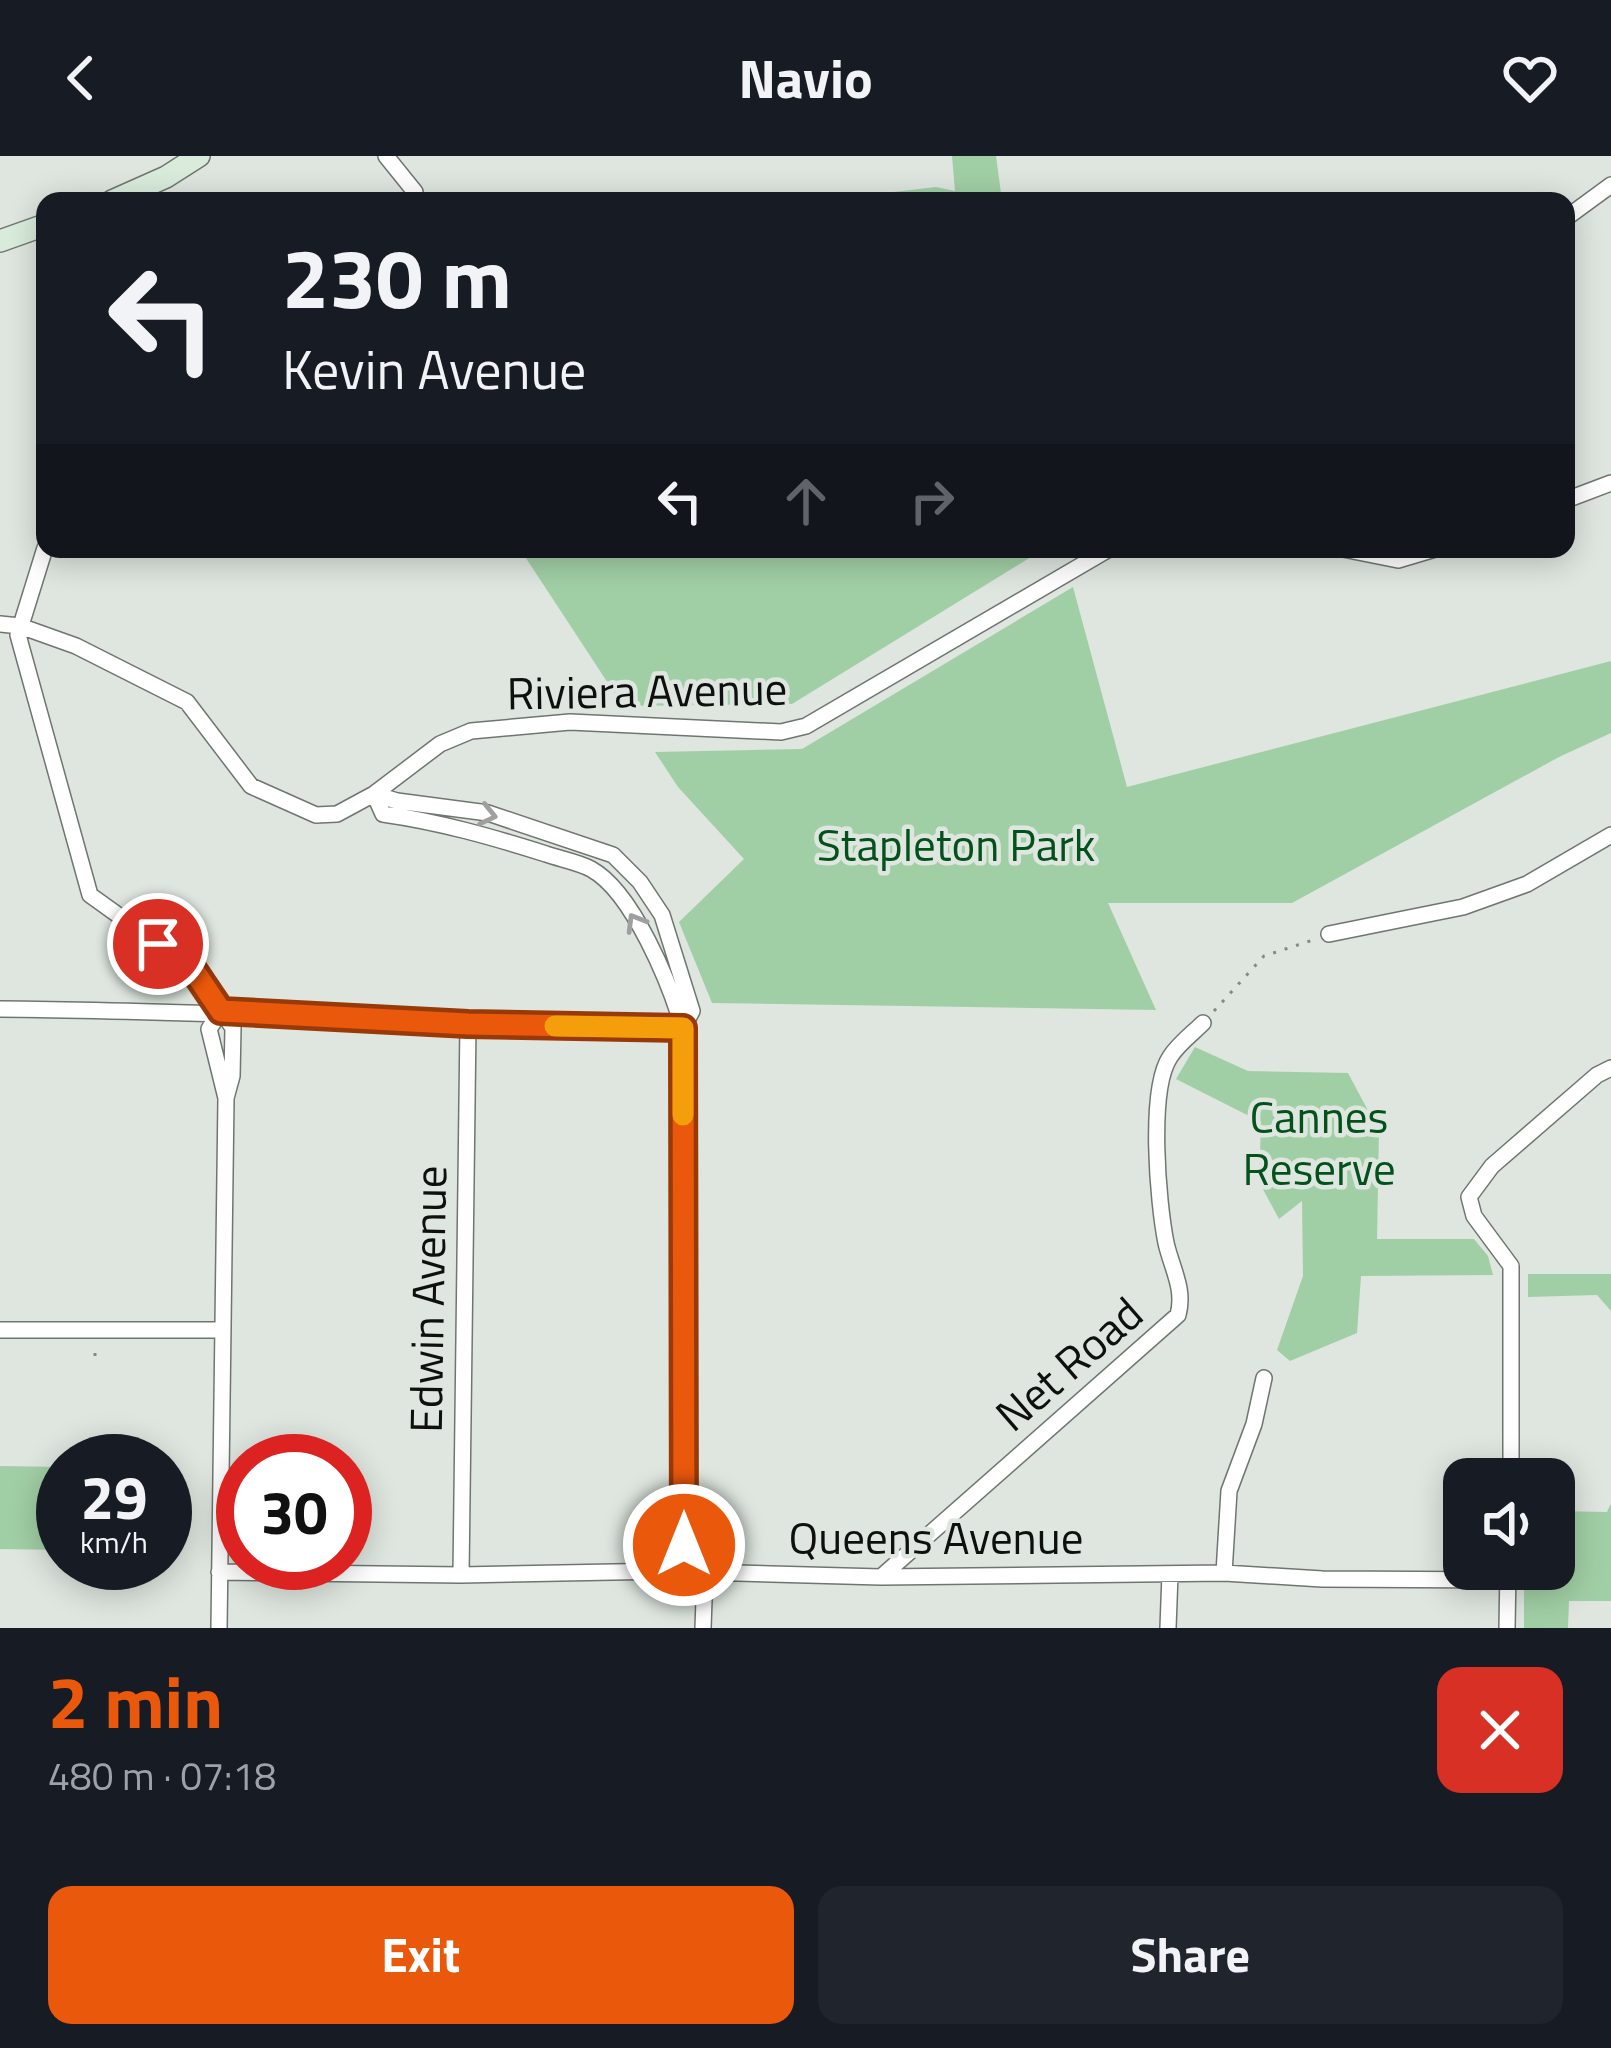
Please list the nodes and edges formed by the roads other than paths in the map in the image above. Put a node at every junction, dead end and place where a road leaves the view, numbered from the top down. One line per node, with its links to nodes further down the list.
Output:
1 (199, 156): 4 (street)
2 (386, 156): 5 (street)
3 (1611, 185): 6 (street)
4 (132, 192)
5 (415, 192)
6 (1575, 211)
7 (36, 228): 8 (street)
8 (0, 241)
9 (1611, 483): 10 (street)
10 (1575, 497)
11 (42, 558): 14 (street)
12 (1094, 558): 15 (street, Riviera Avenue)
13 (0, 624): 14 (street, Riviera Avenue)
14 (20, 626): 15 (street, Riviera Avenue); 19 (street)
15 (374, 794): 22 (street, one-way to 15); 22 (street, one-way to 22)
16 (1611, 835): 17 (street)
17 (1329, 934)
18 (0, 1009): 19 (street)
19 (221, 1011): 21 (street); 25 (street)
20 (1203, 1023): 36 (street, Net Road)
21 (468, 1024): 22 (street); 34 (street, Edwin Avenue)
22 (683, 1028): 29 (street)
23 (1611, 1068): 28 (street)
24 (0, 1330): 25 (street)
25 (223, 1330): 27 (street)
26 (1264, 1378): 31 (street)
27 (221, 1434)
28 (1511, 1458)
29 (666, 1571): 30 (street, Queens Avenue); 34 (street, Queens Avenue)
30 (705, 1572): 36 (street, Queens Avenue); 40 (street)
31 (1224, 1573): 33 (street, Queens Avenue); 35 (street, Queens Avenue)
32 (372, 1574): 34 (street, Queens Avenue)
33 (1171, 1574): 36 (street, Queens Avenue); 41 (street)
34 (461, 1575)
35 (1443, 1576)
36 (881, 1577)
37 (219, 1590): 39 (street)
38 (1508, 1590): 42 (street)
39 (219, 1628)
40 (703, 1628)
41 (1168, 1628)
42 (1507, 1628)

